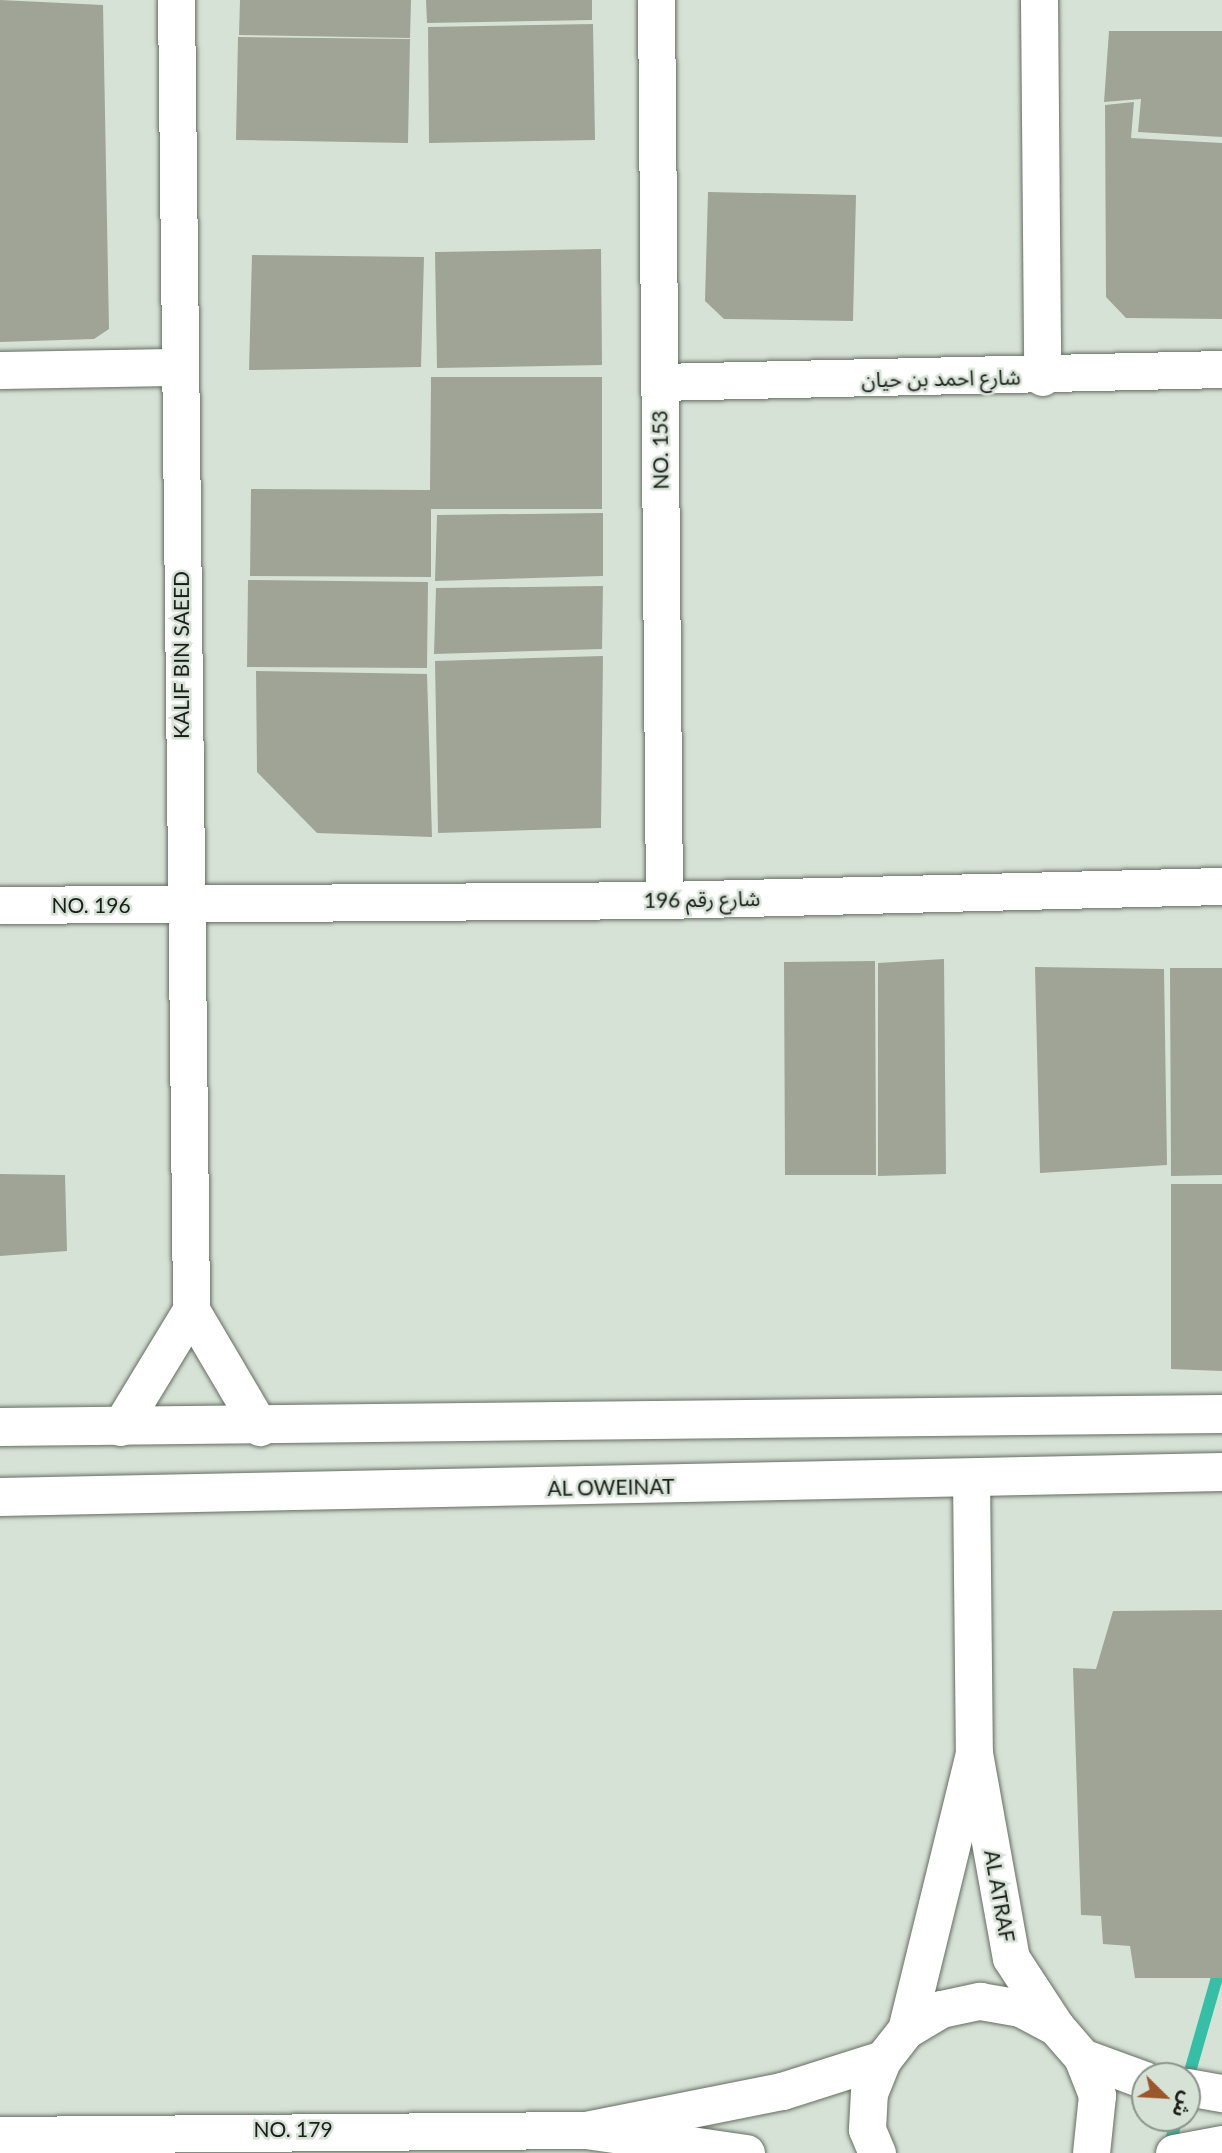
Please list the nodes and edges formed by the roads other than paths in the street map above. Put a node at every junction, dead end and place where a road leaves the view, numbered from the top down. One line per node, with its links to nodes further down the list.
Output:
1 (176, 0): 4 (street, KALIF BIN SAEED)
2 (656, 0): 8 (street, NO. 153)
3 (1039, 0): 7 (street)
4 (180, 367): 6 (street); 11 (street, KALIF BIN SAEED)
5 (1222, 369): 7 (street, شارع احمد بن حيان)
6 (0, 370)
7 (1042, 377): 8 (street, شارع احمد بن حيان)
8 (659, 382): 10 (street, NO. 153)
9 (1222, 886): 10 (street, شارع رقم 196)
10 (664, 900): 11 (street, شارع رقم 196)
11 (182, 904): 12 (street, NO. 196); 13 (street, KALIF BIN SAEED)
12 (0, 905)
13 (191, 1310): 18 (street); 19 (street, KALIF BIN SAEED)
14 (1222, 1414): 15 (street)
15 (1057, 1417): 16 (street); 21 (street)
16 (900, 1419): 19 (street); 23 (street)
17 (0, 1427): 18 (street)
18 (120, 1427): 19 (street)
19 (260, 1427)
20 (1222, 1472): 21 (street, AL OWEINAT)
21 (1054, 1475): 22 (street, AL OWEINAT)
22 (971, 1477): 23 (street, AL OWEINAT); 25 (street, AL ATRAF)
23 (897, 1480): 24 (street, AL OWEINAT)
24 (0, 1497)
25 (974, 1753): 26 (street, AL ATRAF); 27 (street, AL ATRAF)
26 (1056, 2027): 27 (street, AL ATRAF); 28 (street, AL ATRAF)
27 (906, 2031): 29 (street, AL ATRAF)
28 (1082, 2057): 30 (street); 39 (street, AL ATRAF)
29 (883, 2059): 33 (street, NO. 179); 38 (street, AL ATRAF)
30 (1131, 2075)
31 (1201, 2089): 32 (street)
32 (1222, 2093)
33 (586, 2130): 35 (street, NO. 179); 37 (street, NO. 179)
34 (0, 2135): 35 (street, NO. 179)
35 (289, 2140)
36 (1222, 2144): 40 (street)
37 (746, 2153)
38 (877, 2153)
39 (1091, 2153)
40 (1174, 2153)

